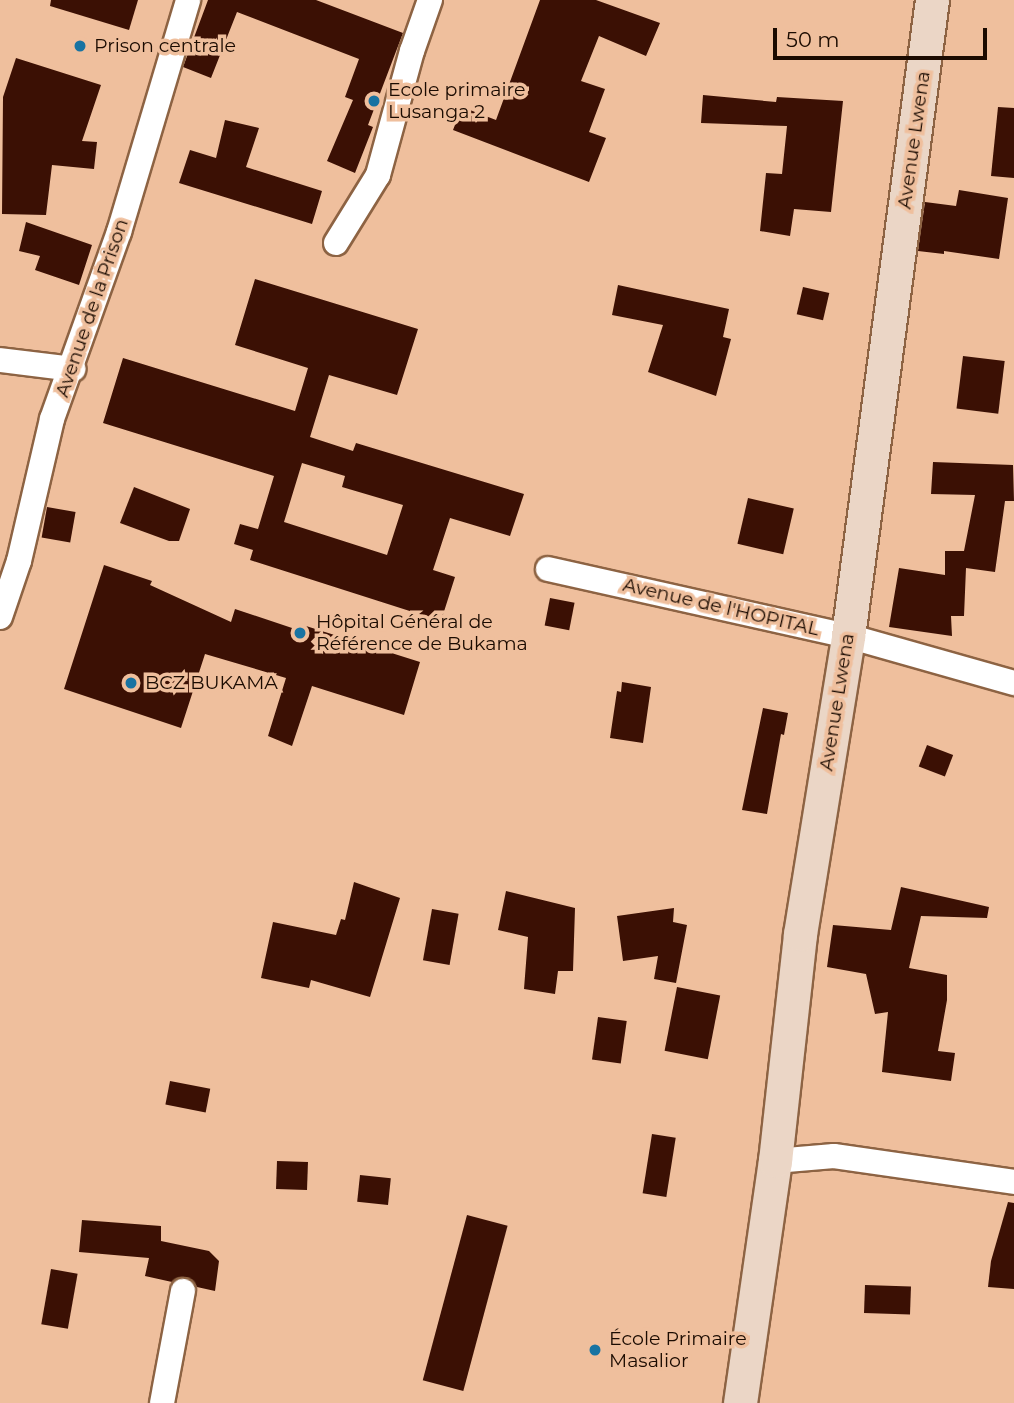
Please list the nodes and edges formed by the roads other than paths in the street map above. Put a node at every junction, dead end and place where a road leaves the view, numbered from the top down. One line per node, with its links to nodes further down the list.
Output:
1 (188, 0): 6 (street, Avenue de la Prison)
2 (430, 0): 4 (street)
3 (932, 0): 9 (main road, Avenue Lwena)
4 (336, 243)
5 (0, 360): 6 (street)
6 (72, 369): 8 (street, Avenue de la Prison)
7 (548, 569): 9 (street, Avenue de l'HOPITAL)
8 (0, 617)
9 (848, 636): 10 (street, Avenue de l'HOPITAL); 11 (main road, Avenue Lwena)
10 (1014, 683)
11 (775, 1161): 12 (street); 15 (main road, Avenue Lwena)
12 (1014, 1182)
13 (183, 1291): 14 (street)
14 (162, 1403)
15 (740, 1403)

